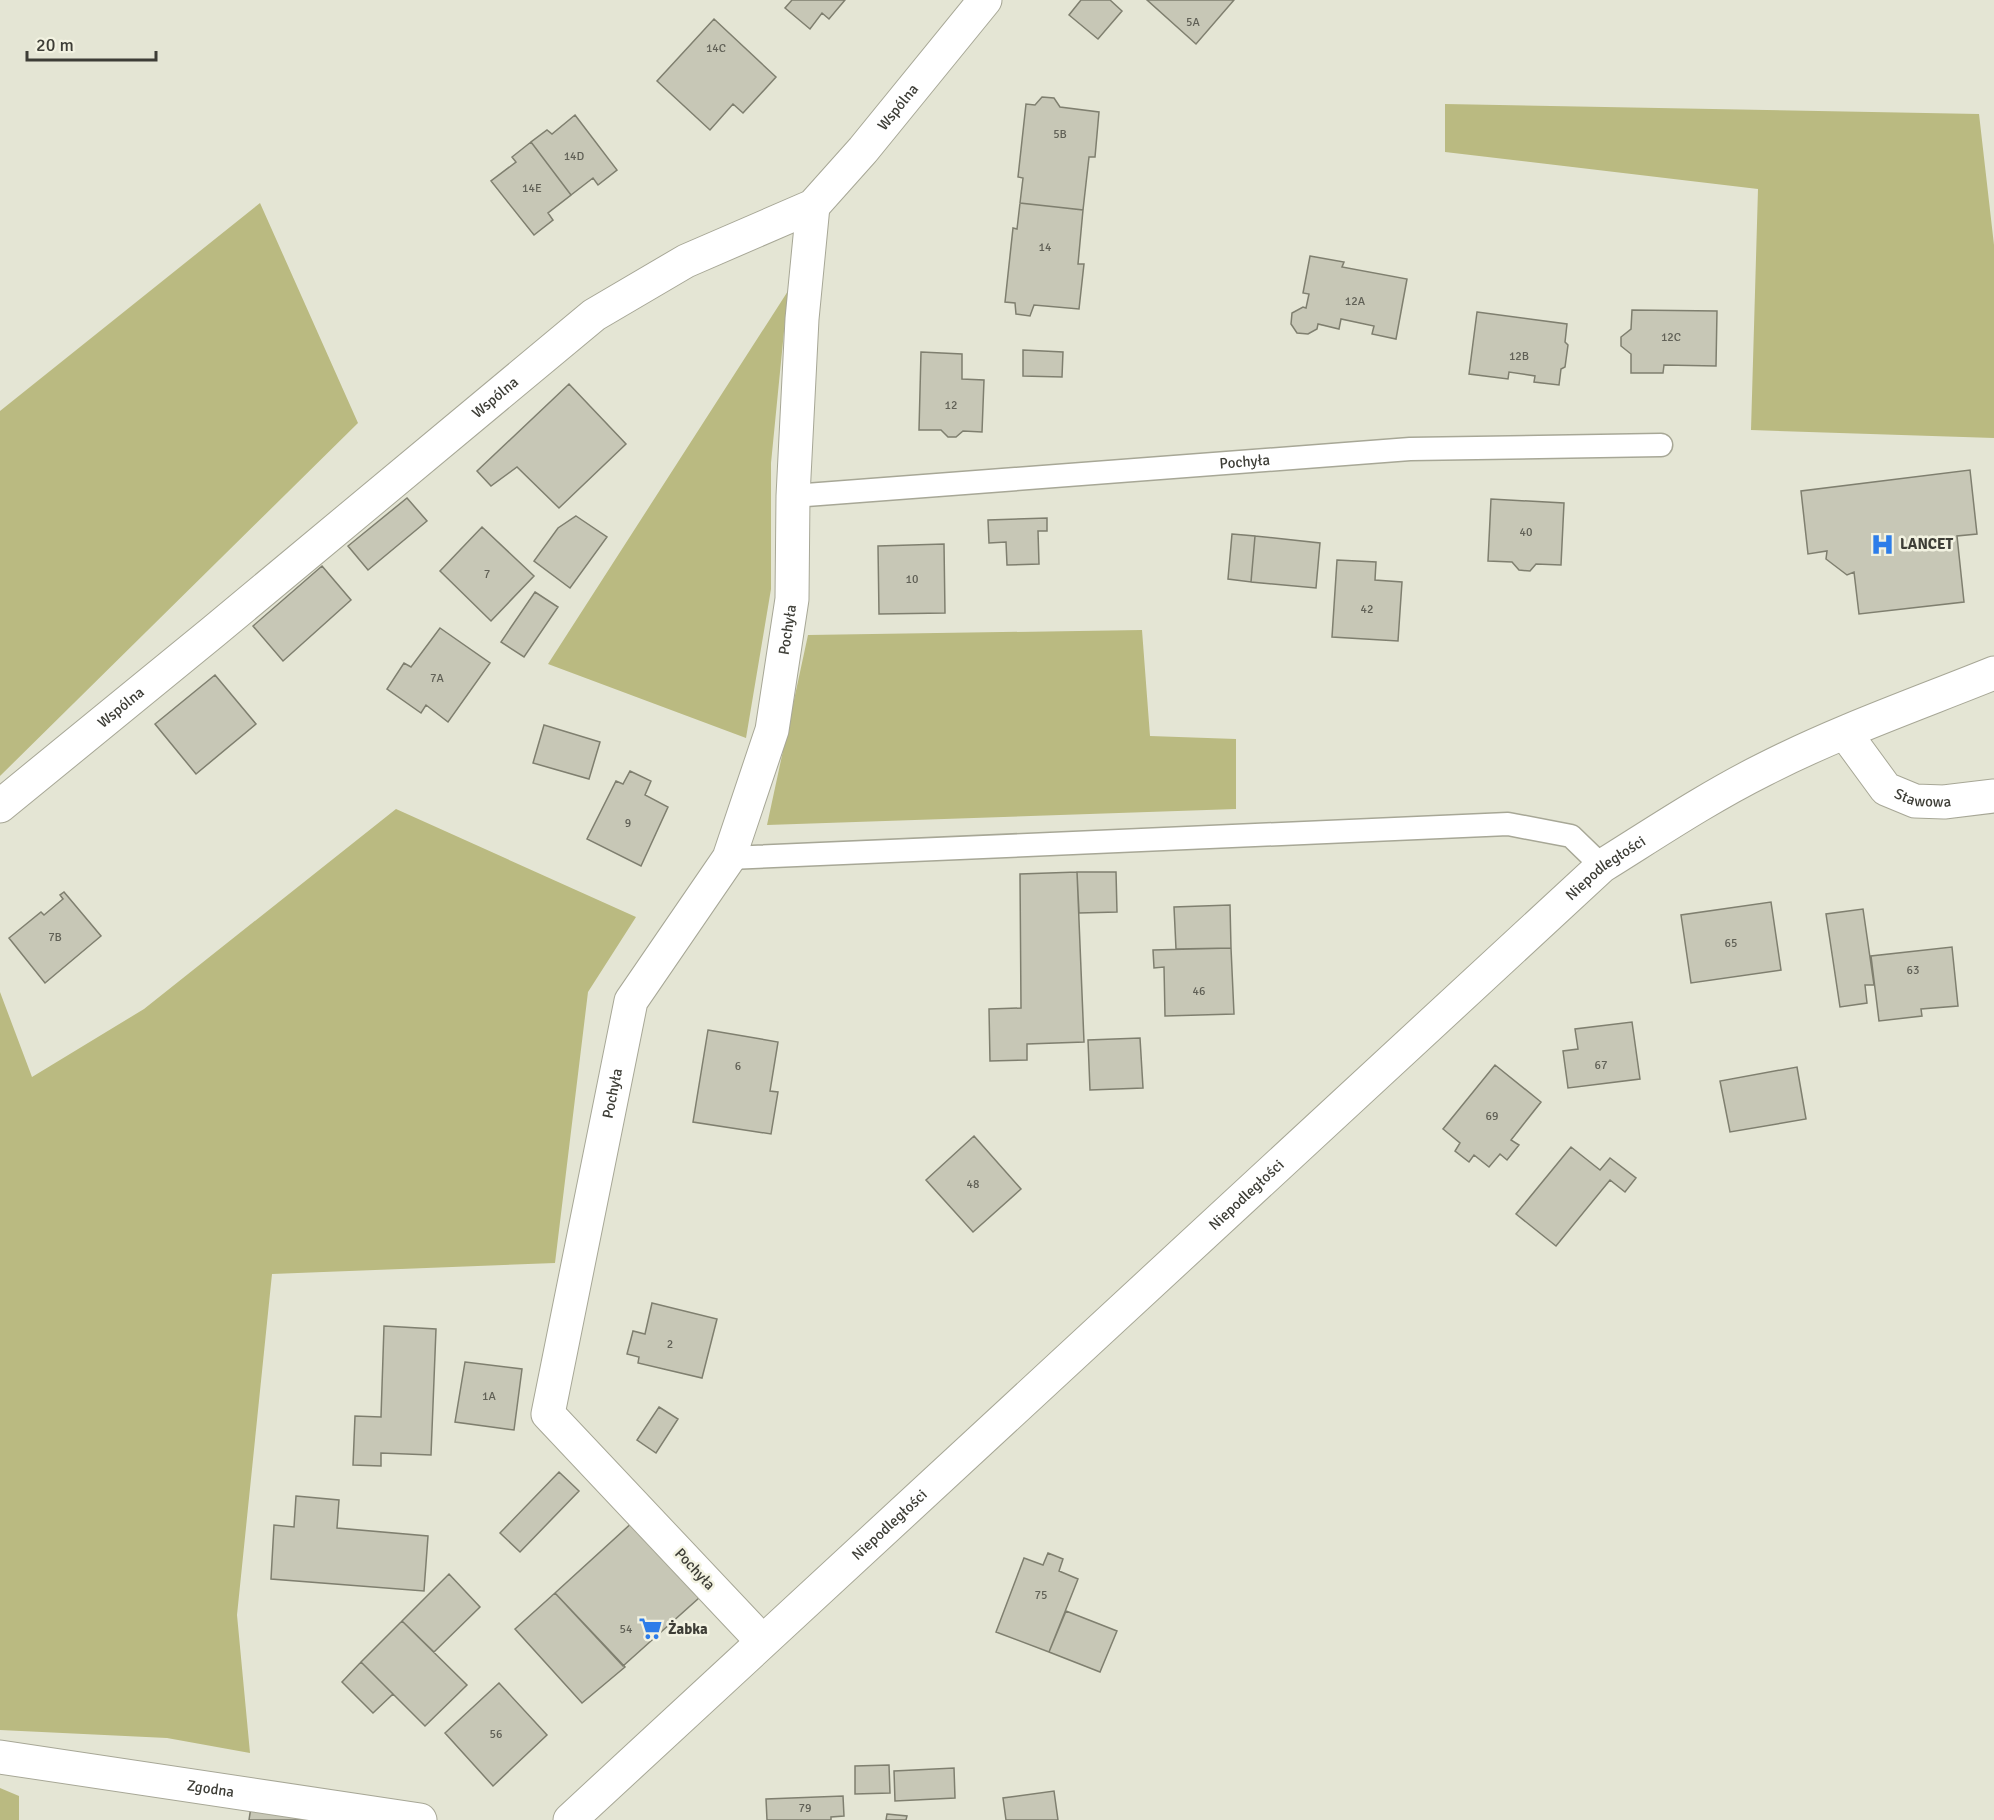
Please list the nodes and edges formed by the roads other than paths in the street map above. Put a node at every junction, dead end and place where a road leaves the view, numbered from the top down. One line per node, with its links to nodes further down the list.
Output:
1 (985, 0): 2 (street, Wspólna)
2 (813, 206): 4 (street, Pochyła); 8 (street, Wspólna)
3 (1661, 445): 4 (lane, Pochyła)
4 (793, 496): 9 (street, Pochyła)
5 (1994, 673): 6 (street, Niepodległości)
6 (1845, 733): 7 (street, Stawowa); 10 (street, Niepodległości)
7 (1994, 796)
8 (0, 806)
9 (729, 858): 10 (lane); 11 (street, Pochyła)
10 (1602, 866): 11 (street, Niepodległości)
11 (762, 1641): 14 (street, Niepodległości)
12 (0, 1757): 13 (street, Zgodna)
13 (420, 1820)
14 (570, 1820)

